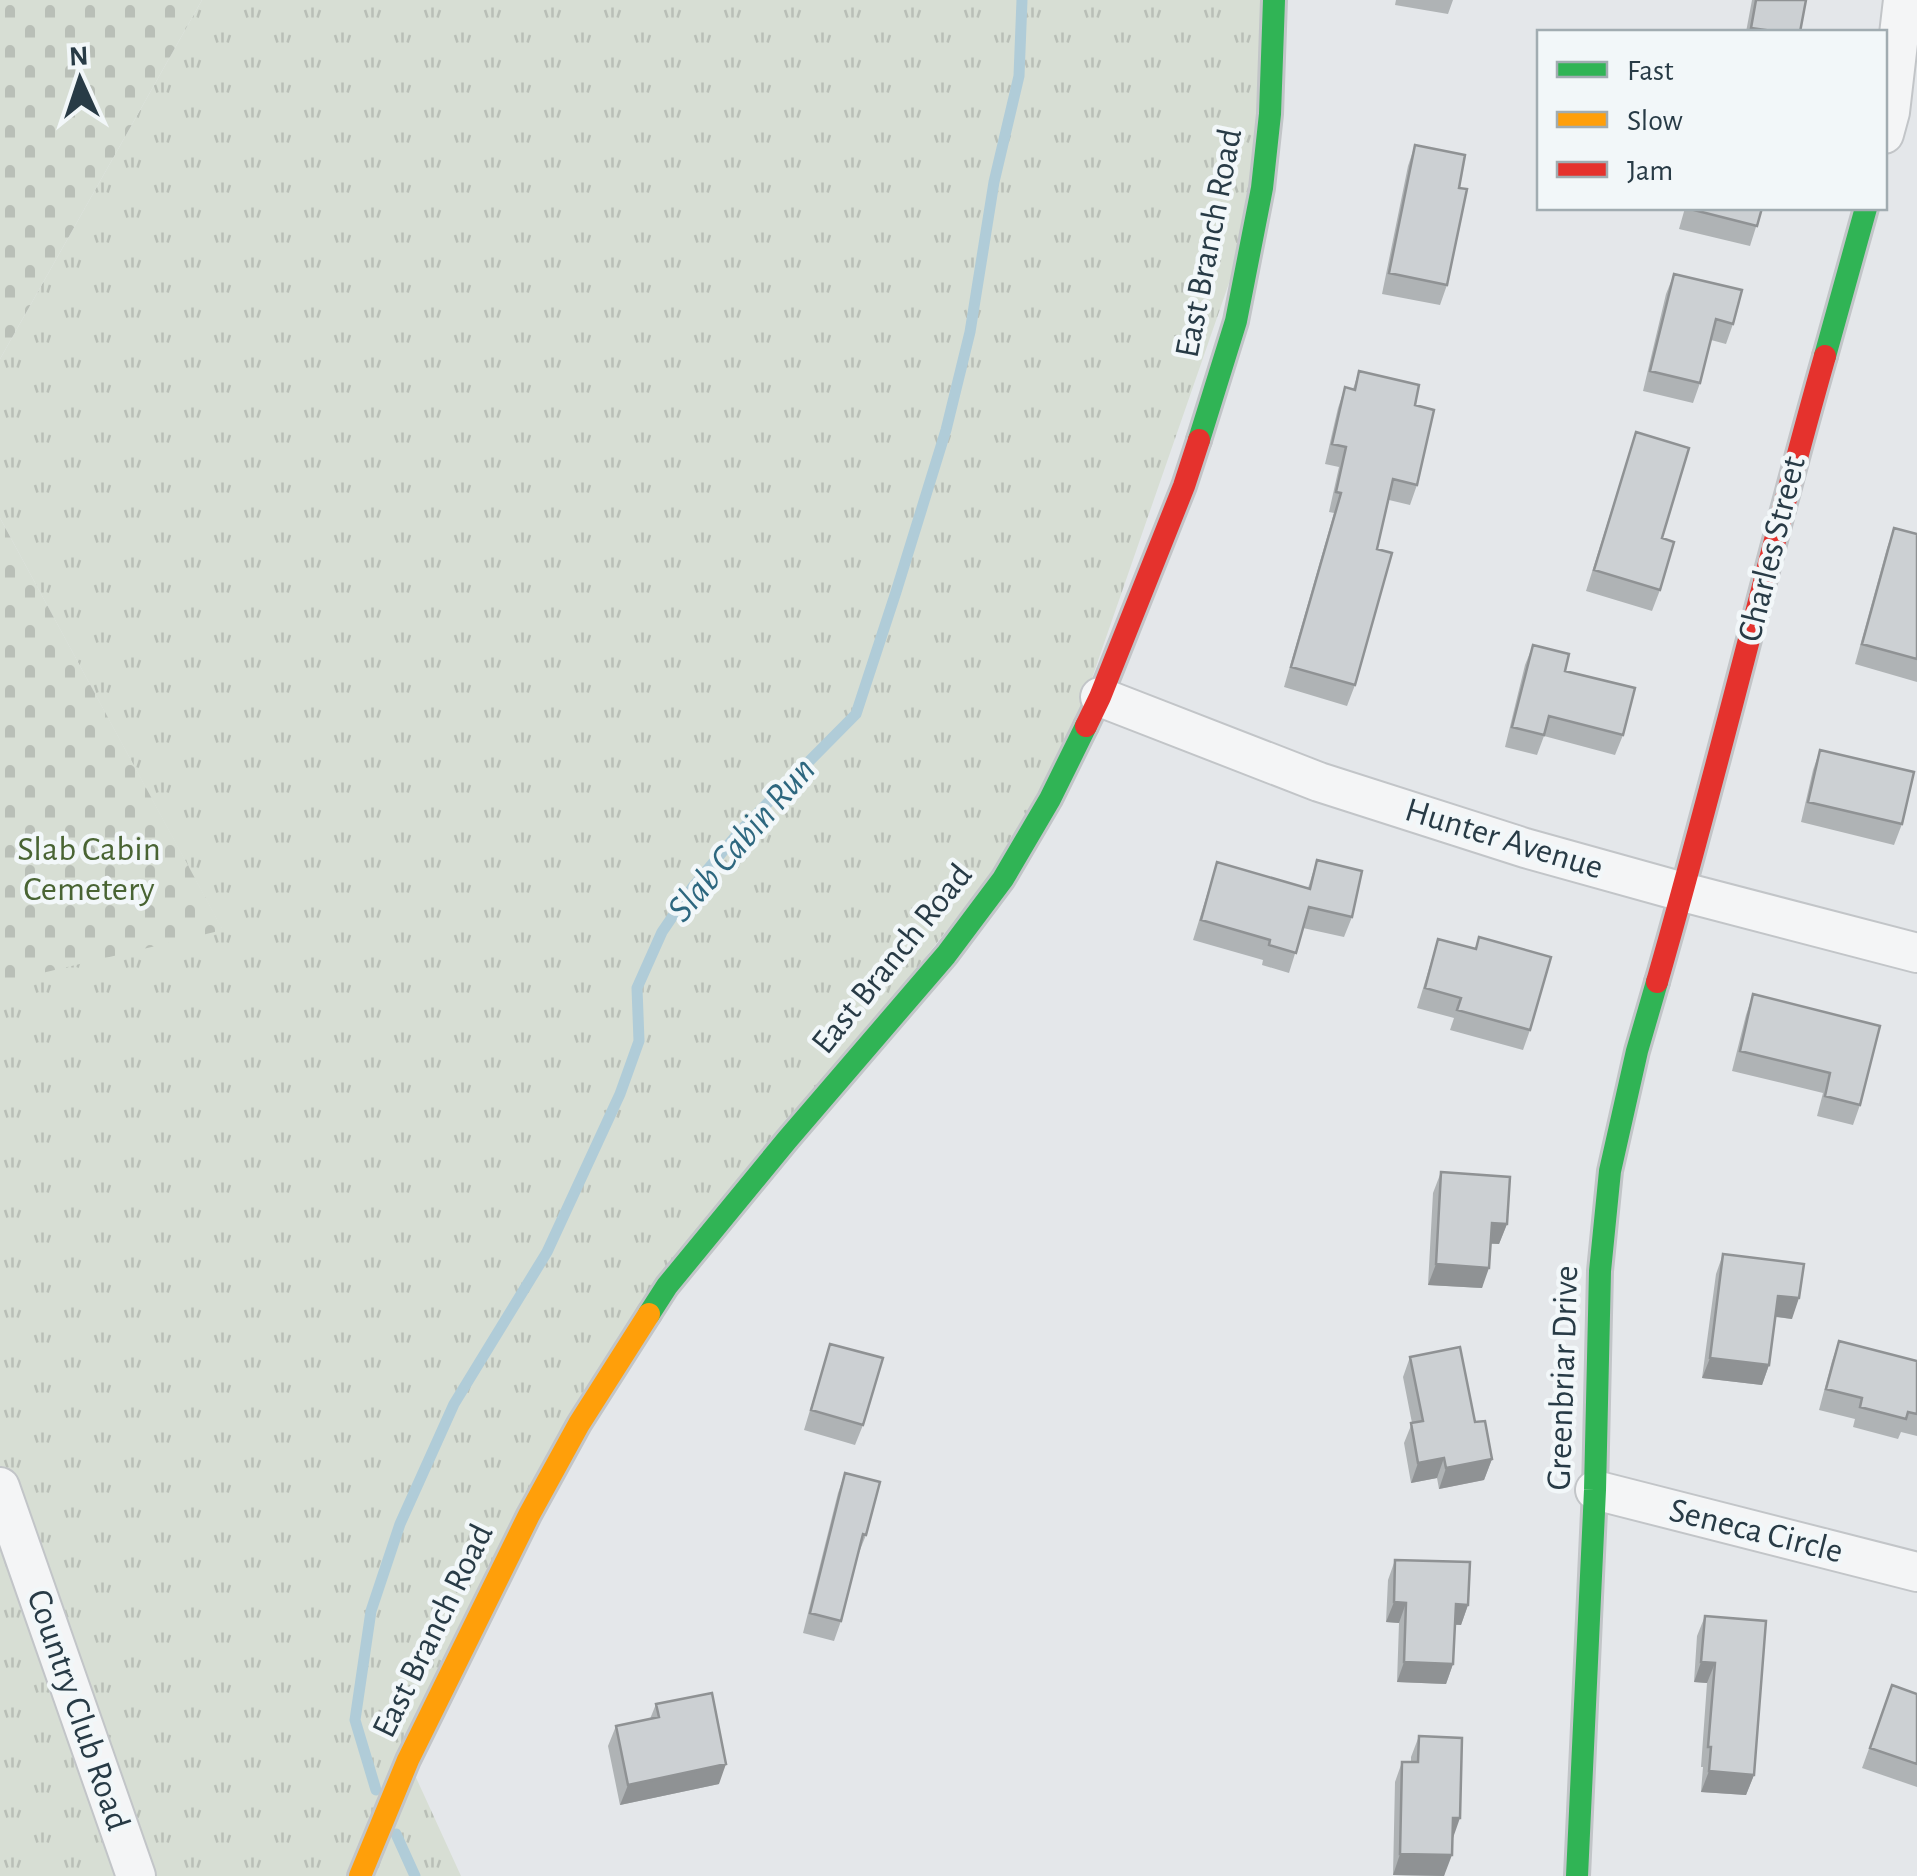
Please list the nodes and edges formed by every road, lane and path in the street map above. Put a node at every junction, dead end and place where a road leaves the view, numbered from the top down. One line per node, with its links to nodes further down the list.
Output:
1 (1274, 0): 5 (main road, East Branch Road)
2 (1903, 0): 3 (street)
3 (1887, 123)
4 (1865, 210): 6 (main road, Charles Street)
5 (1100, 697): 6 (street, Hunter Avenue); 11 (main road, East Branch Road)
6 (1683, 892): 7 (street, Hunter Avenue); 9 (main road, Greenbriar Drive)
7 (1917, 952)
8 (0, 1487): 12 (street, Country Club Road)
9 (1595, 1490): 10 (street, Seneca Circle); 13 (main road, Greenbriar Drive)
10 (1917, 1572)
11 (361, 1873)
12 (136, 1876)
13 (1577, 1876)

